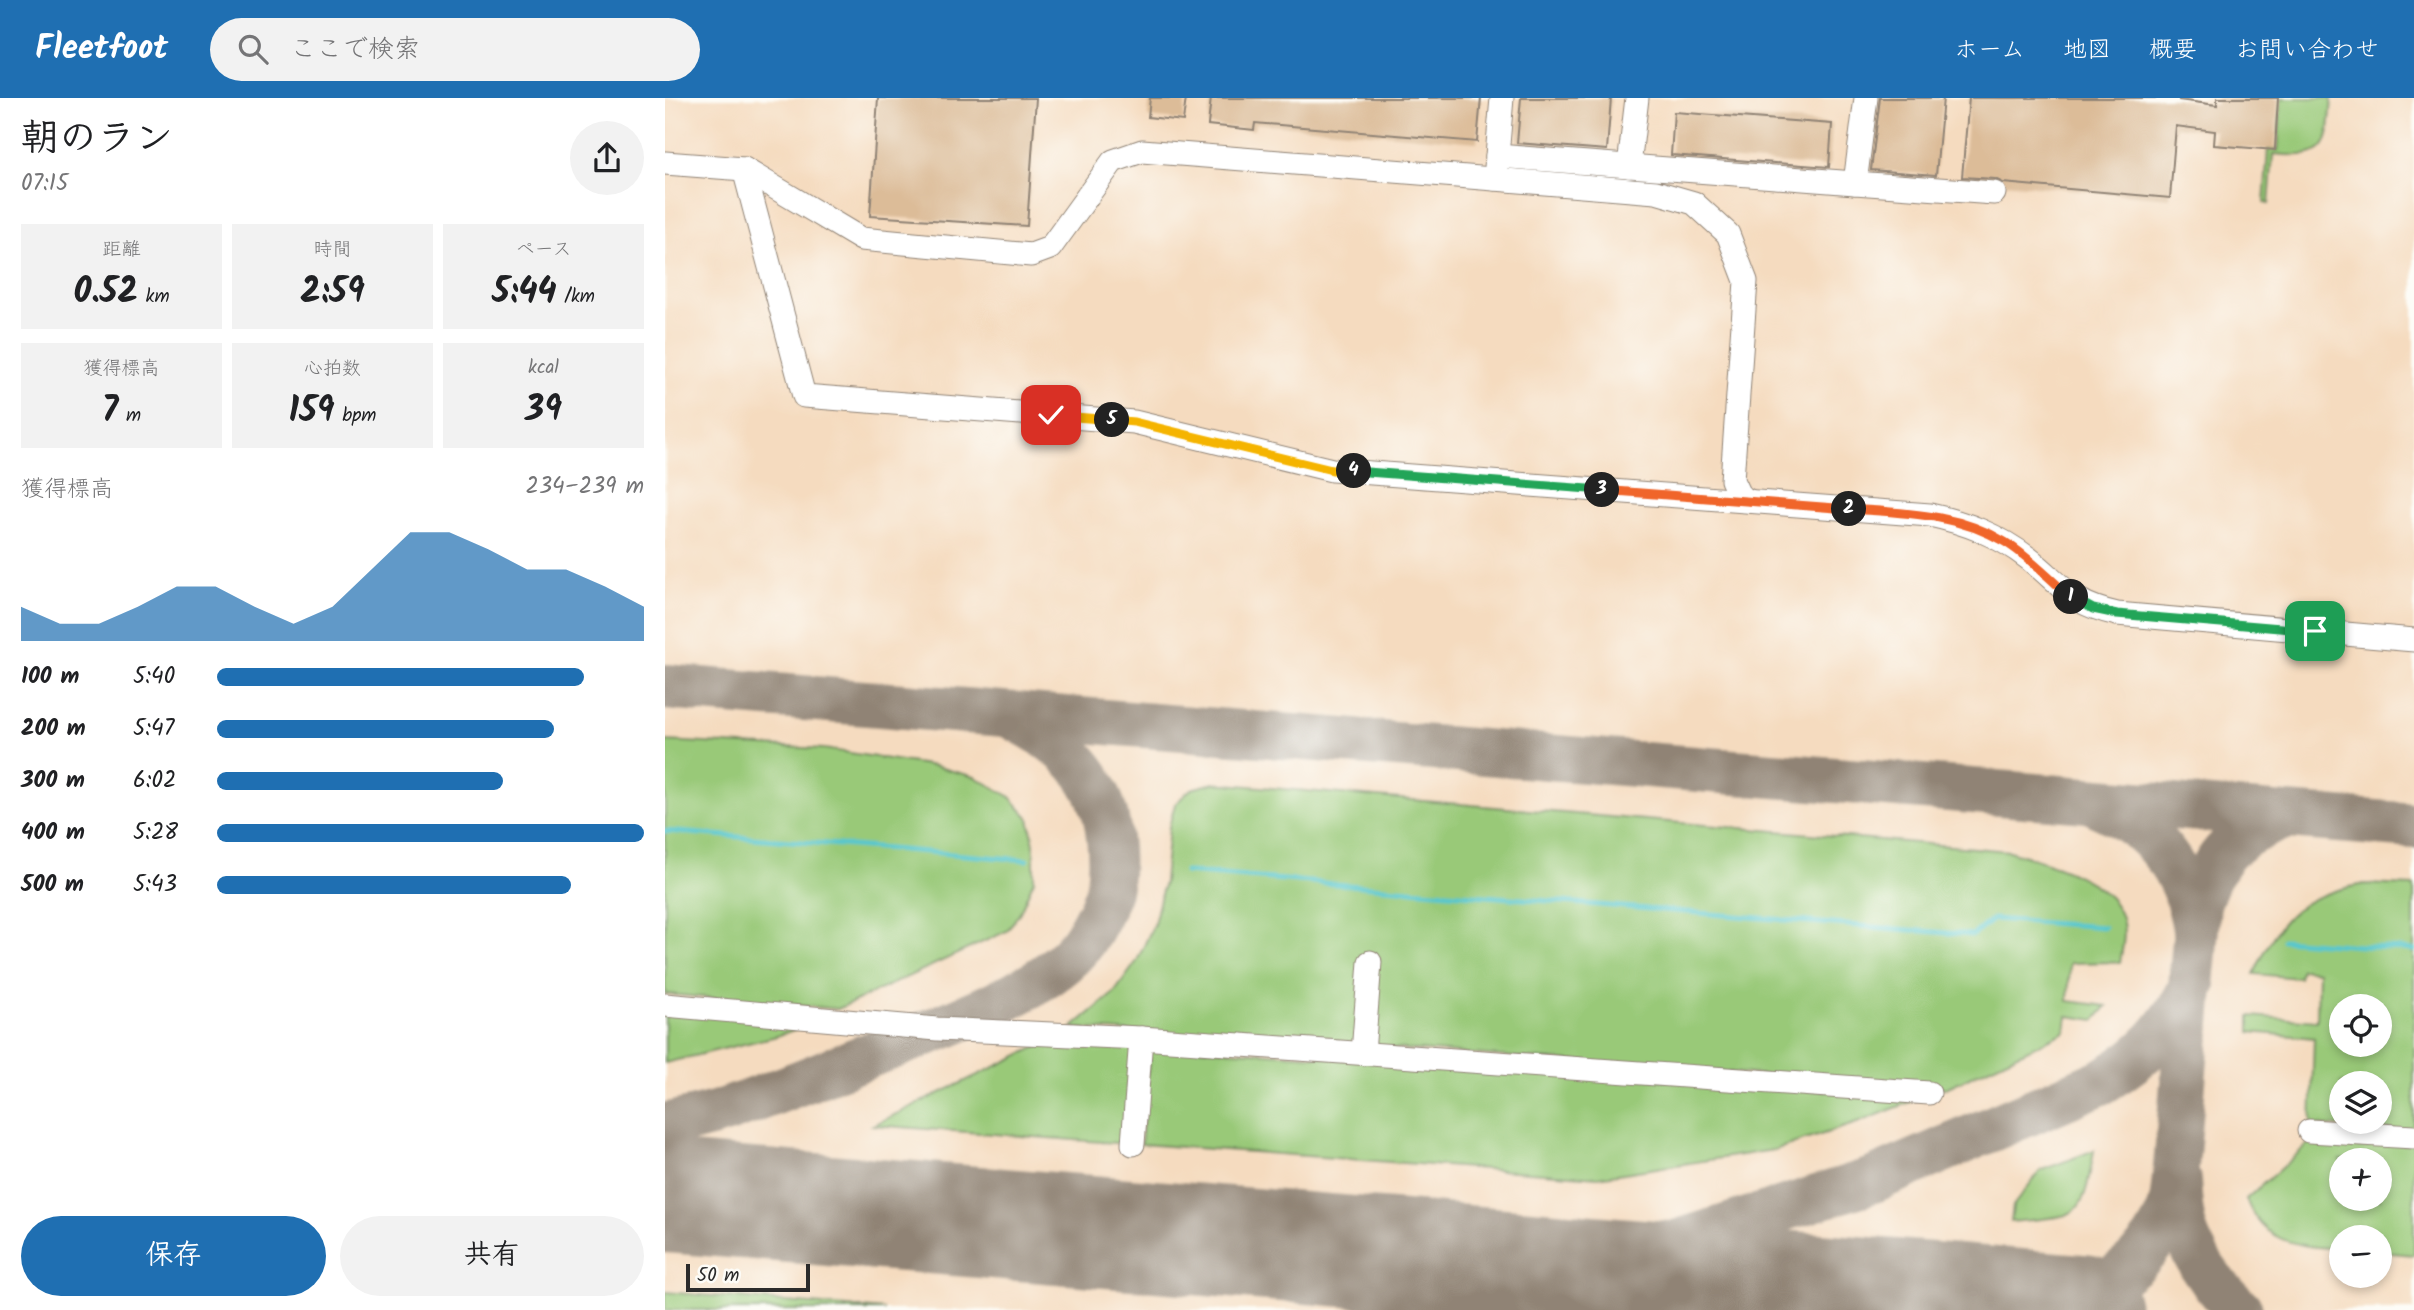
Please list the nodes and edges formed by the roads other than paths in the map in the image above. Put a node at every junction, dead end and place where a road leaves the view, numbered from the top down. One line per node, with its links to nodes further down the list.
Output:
1 (1502, 98): 4 (lane)
2 (1637, 98): 6 (lane)
3 (1866, 98): 9 (lane)
4 (1497, 156): 6 (lane); 8 (lane)
5 (665, 163): 7 (lane)
6 (1629, 166): 9 (lane)
7 (744, 169): 8 (lane); 11 (lane)
8 (1495, 179): 11 (lane)
9 (1855, 183): 10 (lane)
10 (1994, 192)
11 (1749, 501): 12 (lane)
12 (2414, 640)
13 (1370, 962): 16 (lane)
14 (665, 1004): 15 (lane)
15 (1141, 1038): 16 (lane); 20 (lane)
16 (1363, 1053): 17 (lane)
17 (1929, 1093)
18 (2309, 1131): 19 (lane)
19 (2414, 1137)
20 (1133, 1144)

